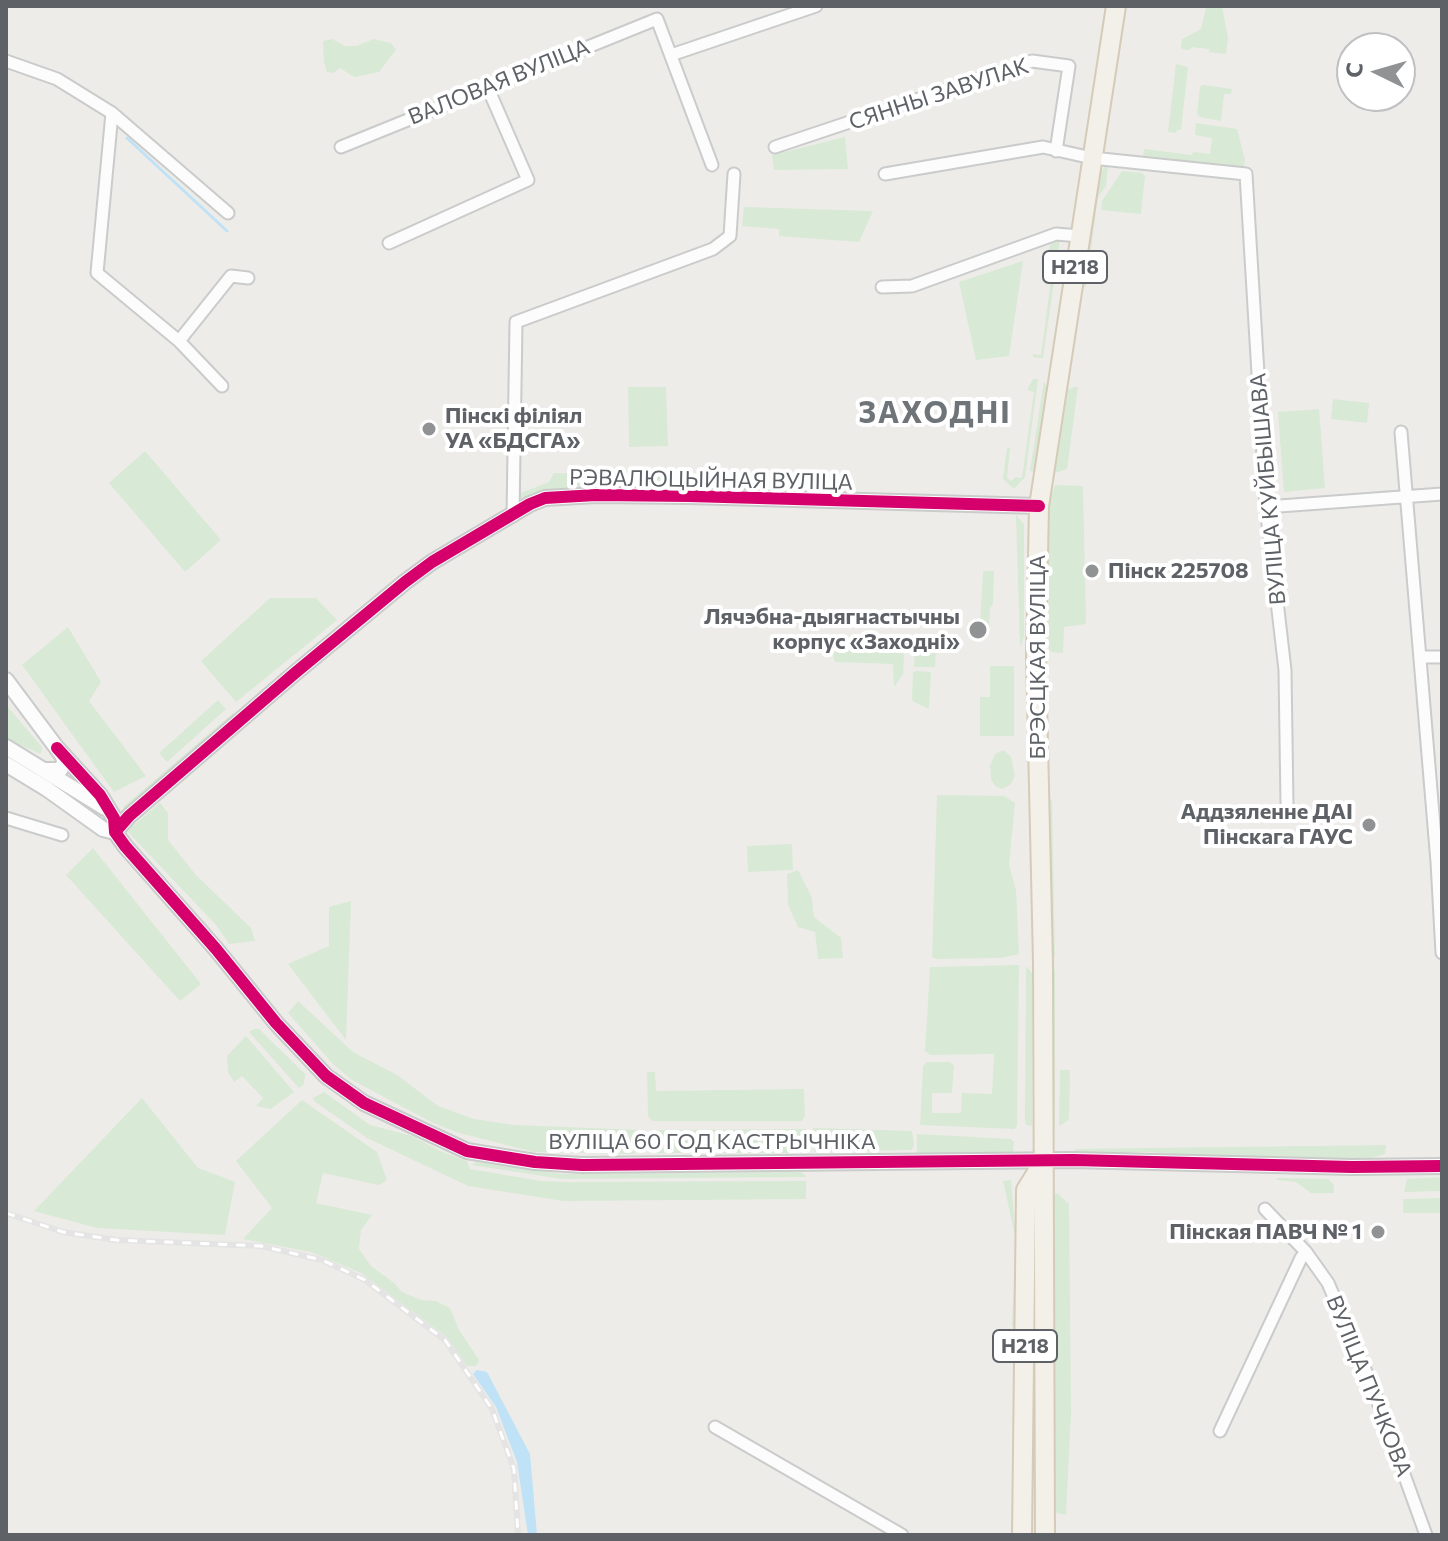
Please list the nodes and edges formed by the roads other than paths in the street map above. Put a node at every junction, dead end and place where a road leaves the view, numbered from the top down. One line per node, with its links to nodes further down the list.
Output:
1 (816, 6): 3 (street)
2 (1116, 6): 10 (main road, БРЭСЦКАЯ ВУЛІЦА / Н218)
3 (671, 55): 5 (street, ВАЛОВАЯ ВУЛІЦА); 11 (street)
4 (6, 61): 6 (street)
5 (487, 86): 7 (street, ВАЛОВАЯ ВУЛІЦА); 16 (street)
6 (112, 113): 14 (street); 19 (street)
7 (341, 147)
8 (775, 147): 9 (street, СЯННЫ ЗАВУЛАК)
9 (1056, 151): 10 (street); 13 (street)
10 (1092, 158): 15 (main road, БРЭСЦКАЯ ВУЛІЦА / Н218); 25 (street, ВУЛІЦА КУЙБЫШАВА)
11 (712, 165)
12 (734, 174): 26 (street)
13 (885, 174)
14 (228, 213)
15 (1080, 236): 18 (street); 24 (main road, БРЭСЦКАЯ ВУЛІЦА / Н218)
16 (389, 243)
17 (248, 278): 19 (street)
18 (882, 287)
19 (179, 341): 20 (street)
20 (222, 386)
21 (1401, 432): 23 (street)
22 (1442, 494): 23 (street)
23 (1405, 497): 25 (street); 27 (street)
24 (1039, 506): 26 (street, РЭВАЛЮЦЫЙНАЯ ВУЛІЦА); 40 (main road, БРЭСЦКАЯ ВУЛІЦА / Н218)
25 (1266, 507): 34 (street, ВУЛІЦА КУЙБЫШАВА)
26 (513, 516): 37 (street, РЭВАЛЮЦЫЙНАЯ ВУЛІЦА)
27 (1420, 657): 28 (street); 39 (street)
28 (1442, 657)
29 (6, 680): 31 (street)
30 (6, 747): 33 (street)
31 (57, 748): 33 (street); 35 (street)
32 (6, 764): 37 (street, ВУЛІЦА 60 ГОД КАСТРЫЧНІКА)
33 (46, 770): 35 (street)
34 (1287, 805)
35 (109, 811): 37 (street, ВУЛІЦА 60 ГОД КАСТРЫЧНІКА)
36 (6, 818): 38 (street)
37 (115, 832): 40 (street, ВУЛІЦА 60 ГОД КАСТРЫЧНІКА)
38 (62, 835)
39 (1442, 953)
40 (1044, 1161): 41 (street, ВУЛІЦА 60 ГОД КАСТРЫЧНІКА); 47 (main road, БРЭСЦКАЯ ВУЛІЦА / Н218); 48 (main road, БРЭСЦКАЯ ВУЛІЦА / Н218)
41 (1442, 1166)
42 (1265, 1209): 43 (street, ВУЛІЦА ПУЧКОВА)
43 (1306, 1252): 45 (street); 49 (street, ВУЛІЦА ПУЧКОВА)
44 (715, 1427): 46 (street)
45 (1220, 1431)
46 (902, 1535)
47 (1022, 1535)
48 (1045, 1535)
49 (1426, 1535)

